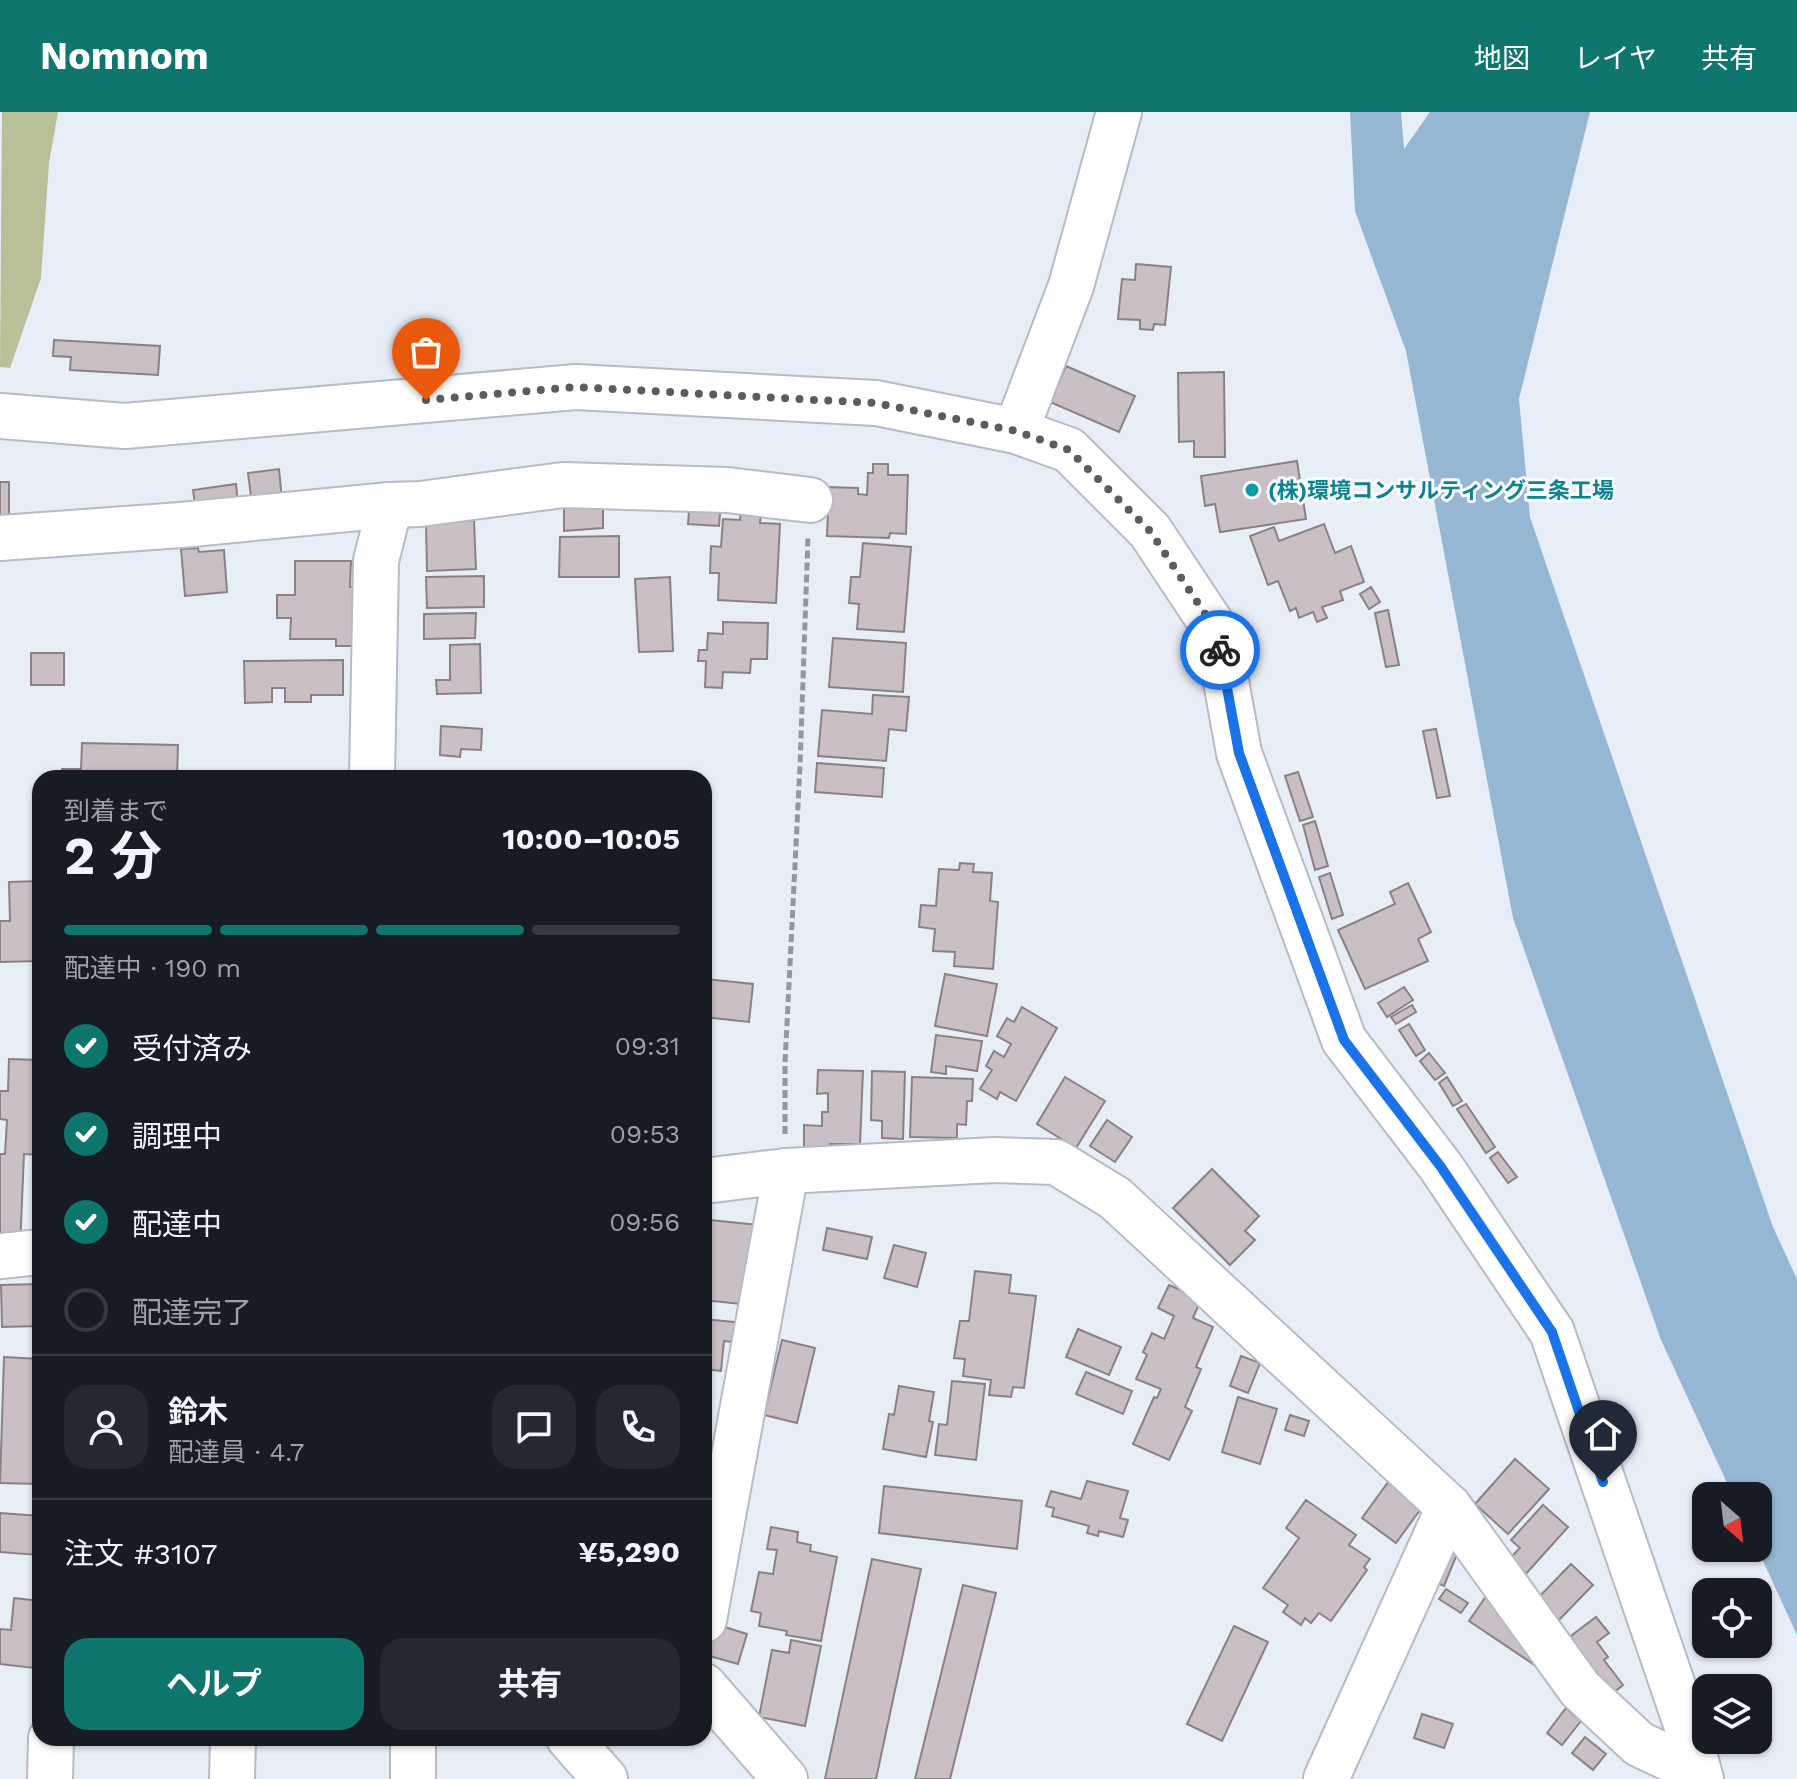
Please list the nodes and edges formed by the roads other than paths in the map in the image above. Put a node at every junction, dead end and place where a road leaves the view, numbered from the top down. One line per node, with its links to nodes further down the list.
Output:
1 (1119, 112): 3 (street)
2 (0, 416): 3 (street)
3 (1016, 431): 18 (street)
4 (810, 500): 5 (street)
5 (390, 505): 6 (street); 7 (street)
6 (0, 538)
7 (372, 770)
8 (786, 1171): 9 (street); 12 (street); 13 (street)
9 (712, 1180)
10 (32, 1253): 11 (street)
11 (0, 1256)
12 (1449, 1507): 18 (street); 23 (street)
13 (712, 1576)
14 (712, 1695): 22 (street)
15 (51, 1746): 19 (street)
16 (233, 1746): 20 (street)
17 (413, 1746): 21 (street)
18 (1699, 1776)
19 (50, 1779)
20 (232, 1779)
21 (413, 1779)
22 (785, 1779)
23 (1326, 1779)

